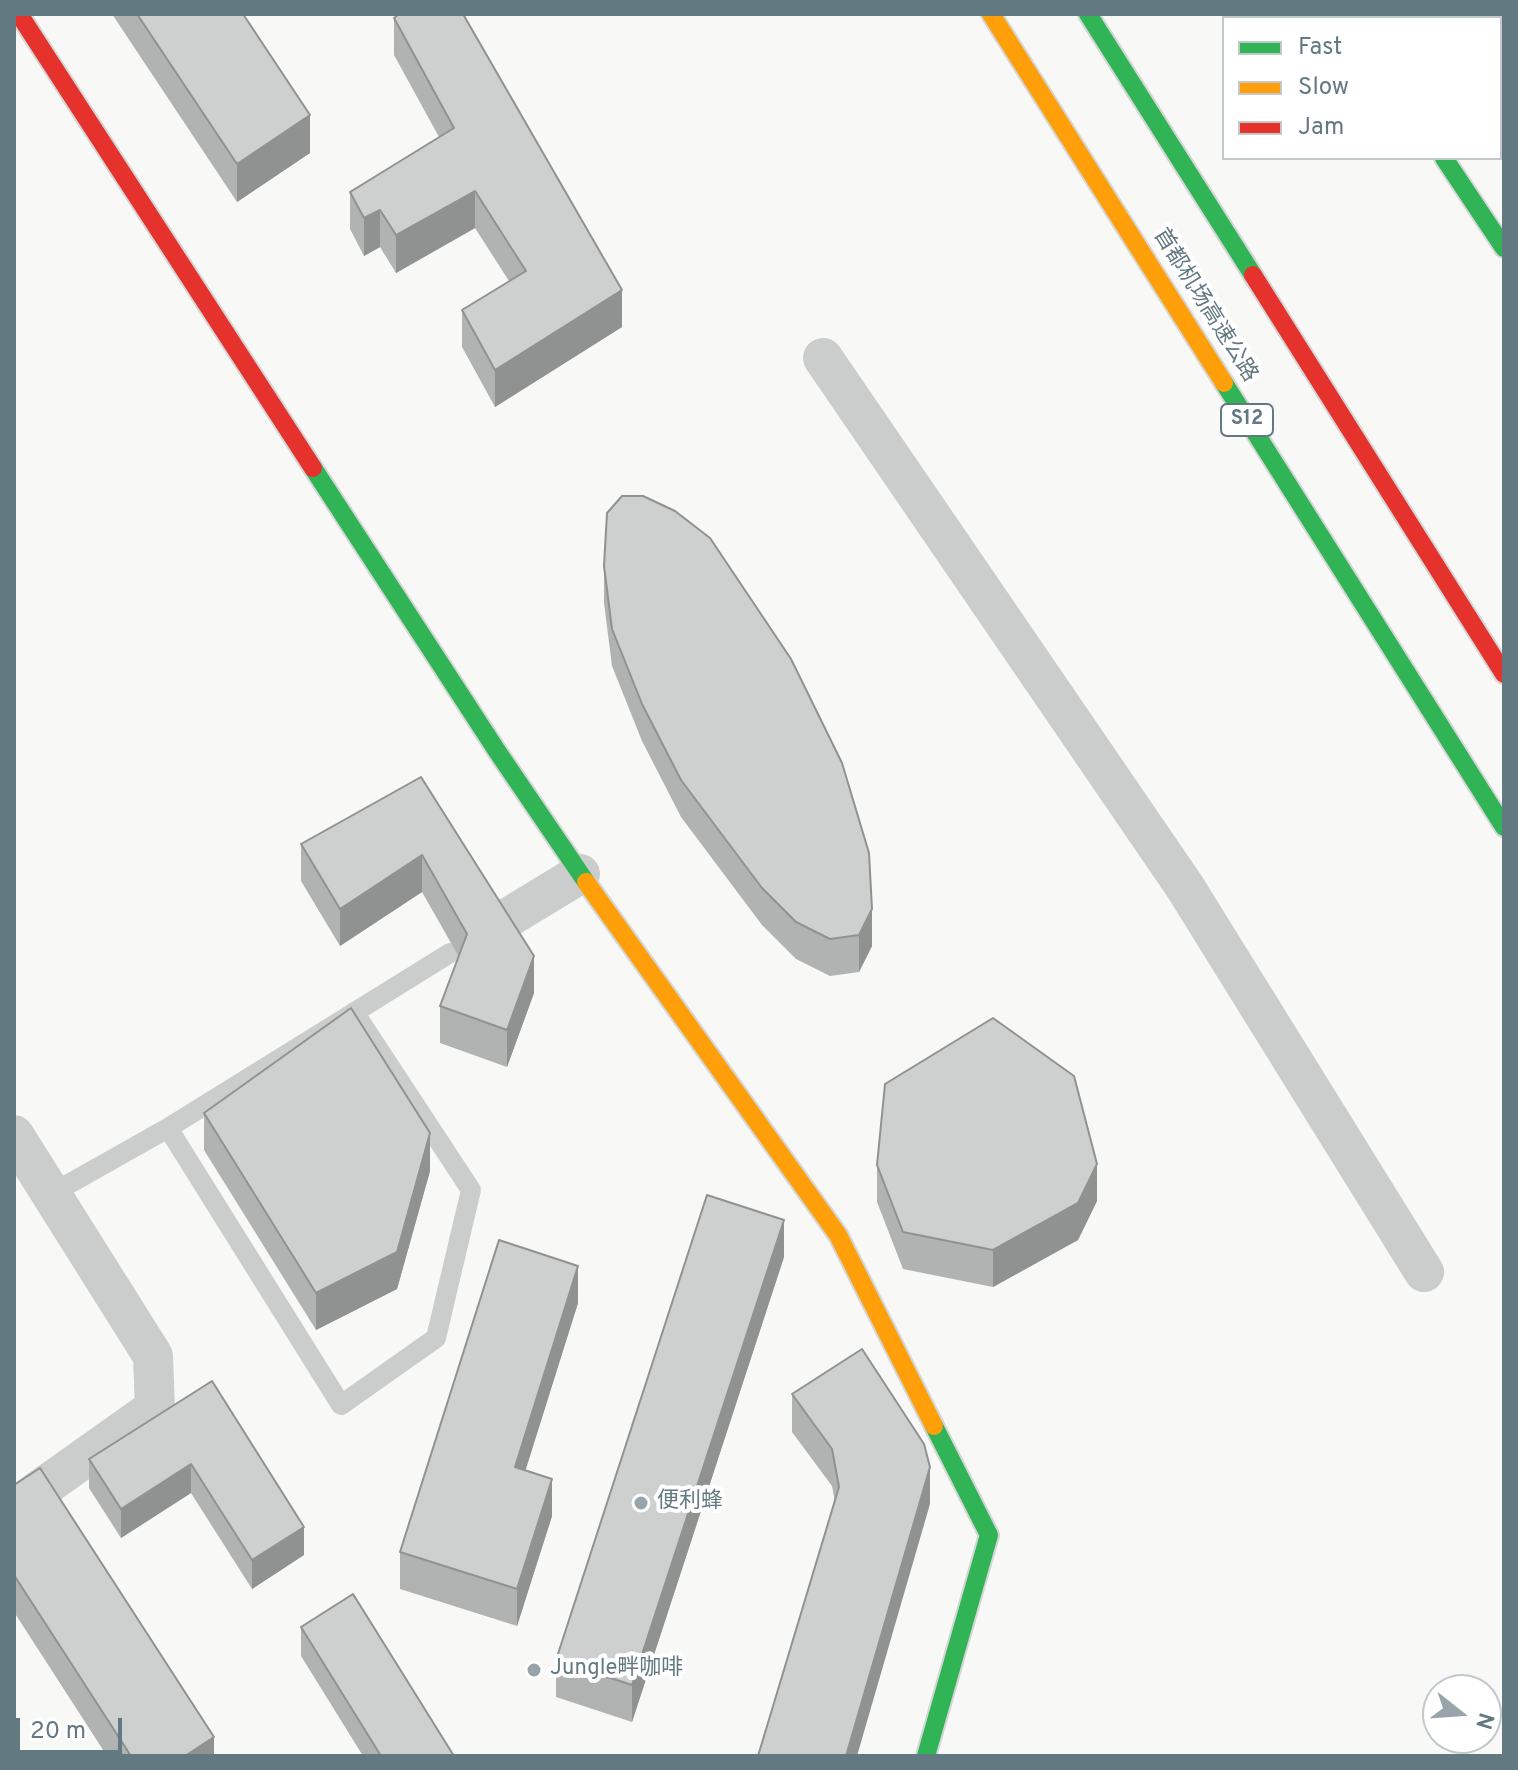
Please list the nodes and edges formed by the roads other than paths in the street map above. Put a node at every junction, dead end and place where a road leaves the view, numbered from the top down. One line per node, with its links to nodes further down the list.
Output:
1 (19, 14): 9 (main road)
2 (991, 14): 8 (main road, 首都机场高速公路 / S12)
3 (1088, 14): 7 (main road)
4 (1445, 160): 5 (main road)
5 (1504, 248)
6 (823, 358): 16 (street)
7 (1504, 674)
8 (1504, 827)
9 (580, 874): 10 (street); 18 (main road)
10 (496, 925)
11 (450, 953): 12 (lane)
12 (354, 1012): 13 (lane); 13 (lane)
13 (168, 1128): 15 (lane)
14 (14, 1135): 15 (street)
15 (51, 1194): 17 (street)
16 (1424, 1272)
17 (14, 1508)
18 (926, 1756)

